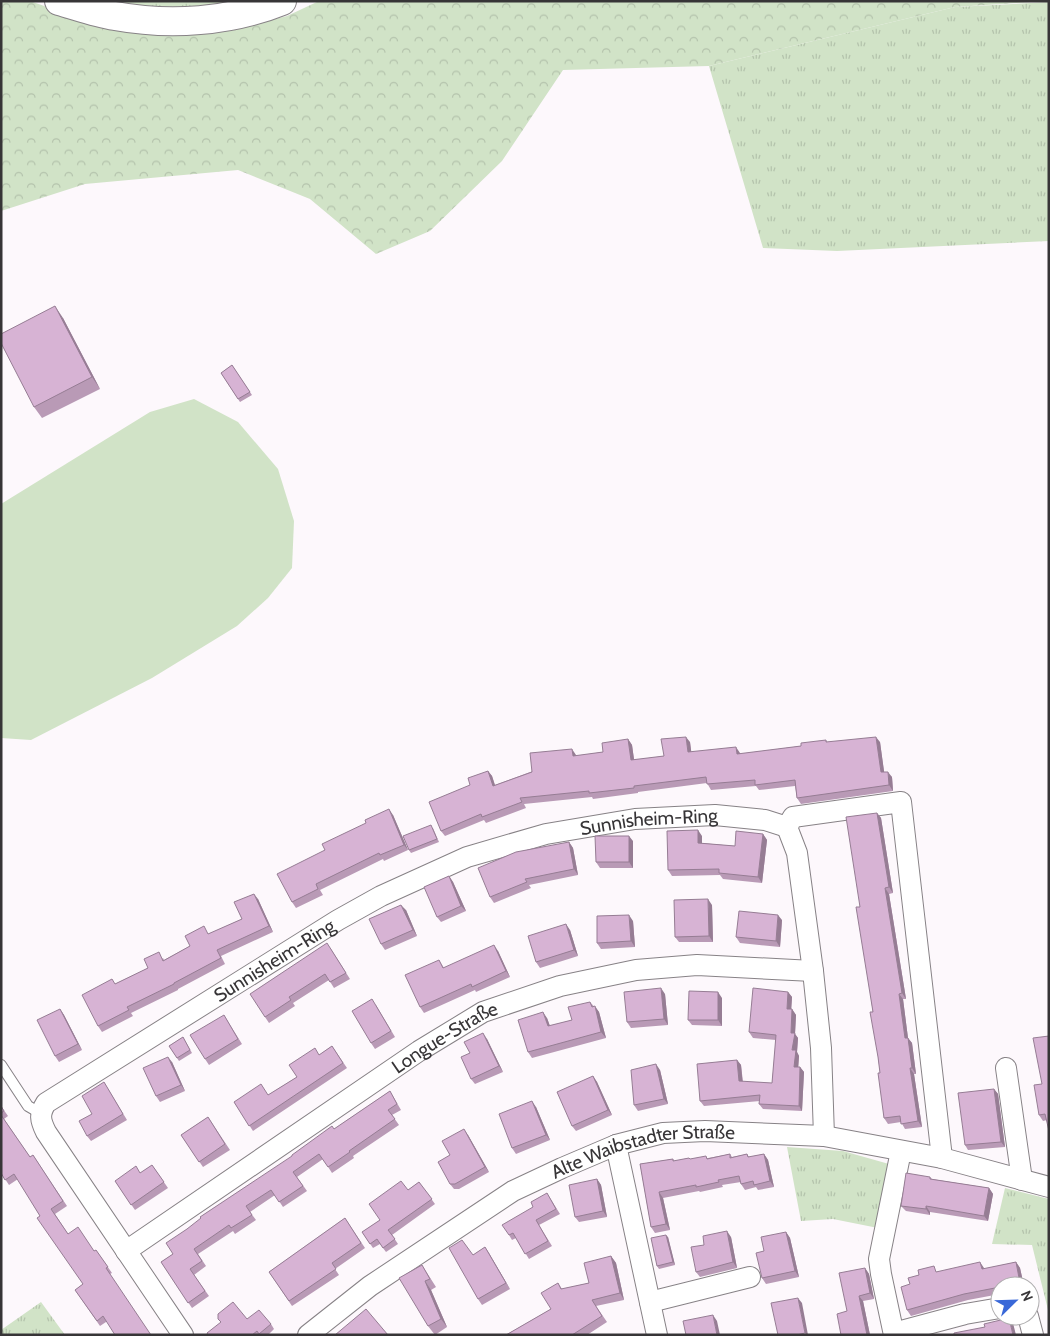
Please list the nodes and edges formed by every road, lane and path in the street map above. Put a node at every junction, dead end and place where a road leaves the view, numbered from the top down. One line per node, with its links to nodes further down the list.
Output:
1 (59, 1): 2 (main road)
2 (282, 1)
3 (787, 827): 4 (street); 7 (street, Sunnisheim-Ring); 11 (street)
4 (813, 971): 8 (street); 14 (street, Longue-Straße)
5 (1, 1066): 7 (lane)
6 (1006, 1068): 12 (street)
7 (40, 1113): 14 (street)
8 (824, 1136): 9 (street, Alte Waibstadter Straße); 10 (street, Alte Waibstadter Straße)
9 (616, 1145): 16 (street); 21 (street, Alte Waibstadter Straße)
10 (902, 1151): 11 (street, Alte Waibstadter Straße); 19 (street)
11 (942, 1158): 12 (street, Alte Waibstadter Straße)
12 (1022, 1180): 13 (street, Alte Waibstadter Straße)
13 (1049, 1187)
14 (126, 1251): 20 (street)
15 (750, 1277): 16 (street)
16 (650, 1302): 18 (street)
17 (990, 1310): 19 (street)
18 (655, 1334)
19 (894, 1334)
20 (183, 1335)
21 (308, 1335)

